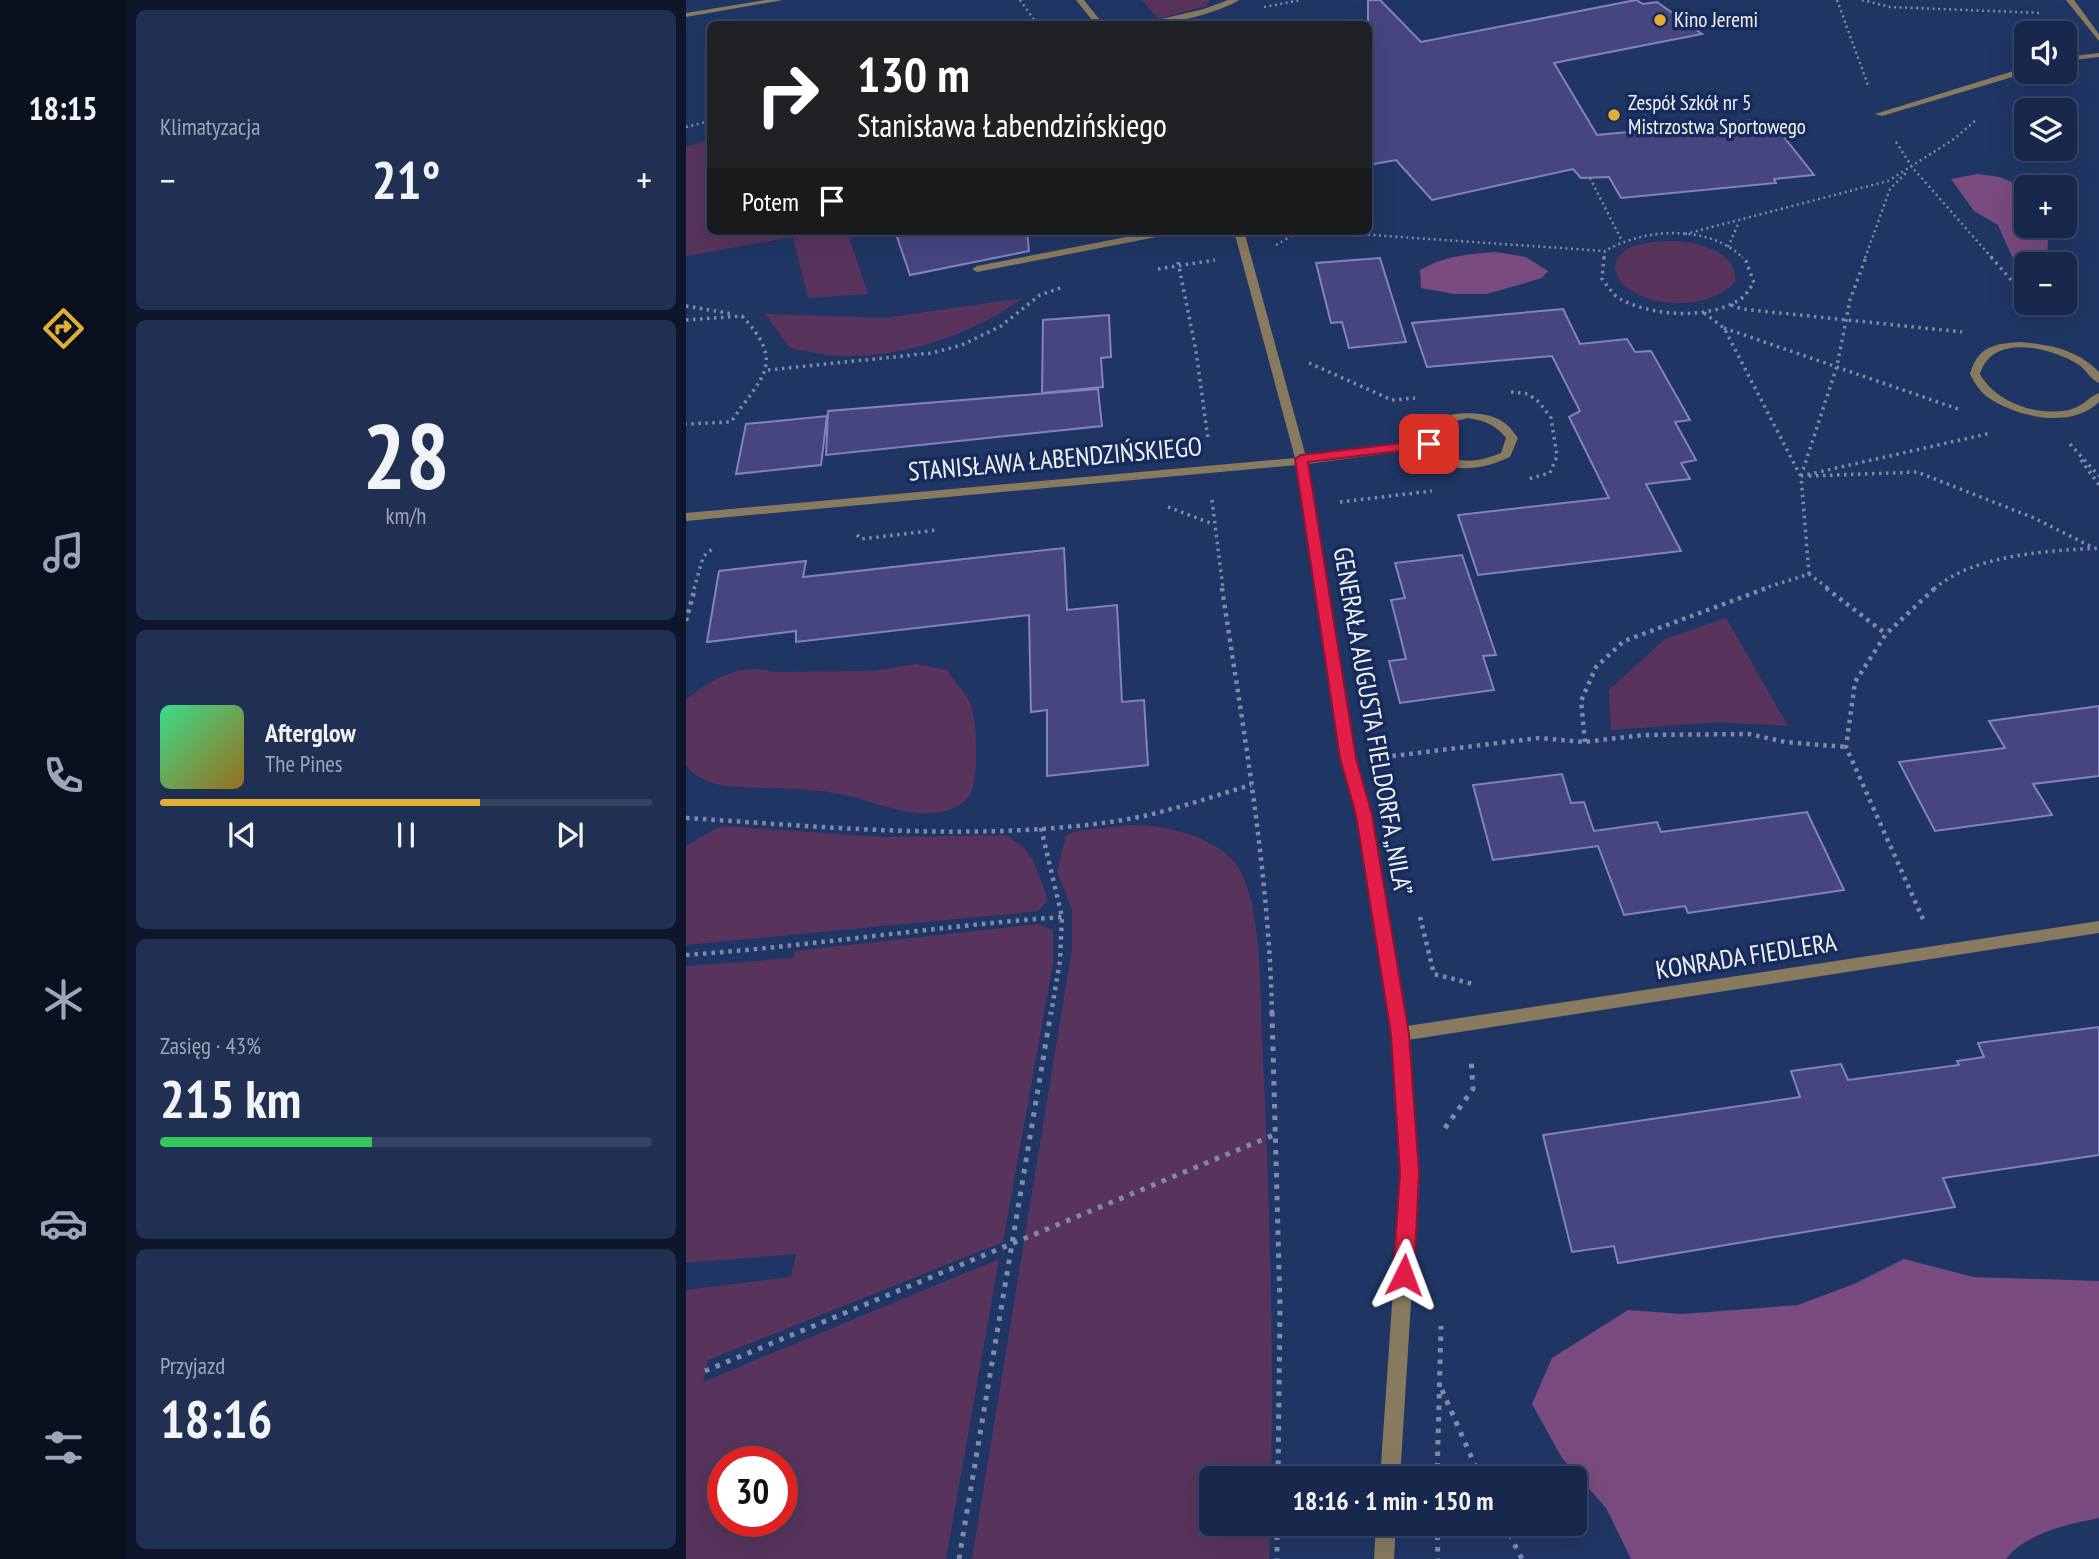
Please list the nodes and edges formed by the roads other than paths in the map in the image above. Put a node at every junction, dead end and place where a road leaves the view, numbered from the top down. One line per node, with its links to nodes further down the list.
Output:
1 (779, 0): 5 (street)
2 (1080, 0): 6 (street)
3 (1235, 0): 7 (street)
4 (2070, 0): 8 (street)
5 (686, 15)
6 (1097, 21)
7 (1158, 21)
8 (2099, 39)
9 (2099, 55): 10 (street)
10 (2077, 58)
11 (2014, 74): 12 (street)
12 (1879, 114)
13 (1152, 235): 15 (street)
14 (1240, 235): 19 (street, GENERAŁA AUGUSTA FIELDORFA „NILA”)
15 (976, 269)
16 (2097, 374): 17 (street)
17 (2099, 396)
18 (1429, 444): 18 (street); 19 (street, STANISŁAWA ŁABENDZIŃSKIEGO)
19 (1301, 459): 20 (street, STANISŁAWA ŁABENDZIŃSKIEGO); 22 (street, GENERAŁA AUGUSTA FIELDORFA „NILA”)
20 (686, 517)
21 (2099, 926): 22 (street, KONRADA FIEDLERA)
22 (1400, 1034): 23 (street, GENERAŁA AUGUSTA FIELDORFA „NILA”)
23 (1391, 1466)
24 (1385, 1536): 25 (street)
25 (1384, 1559)

